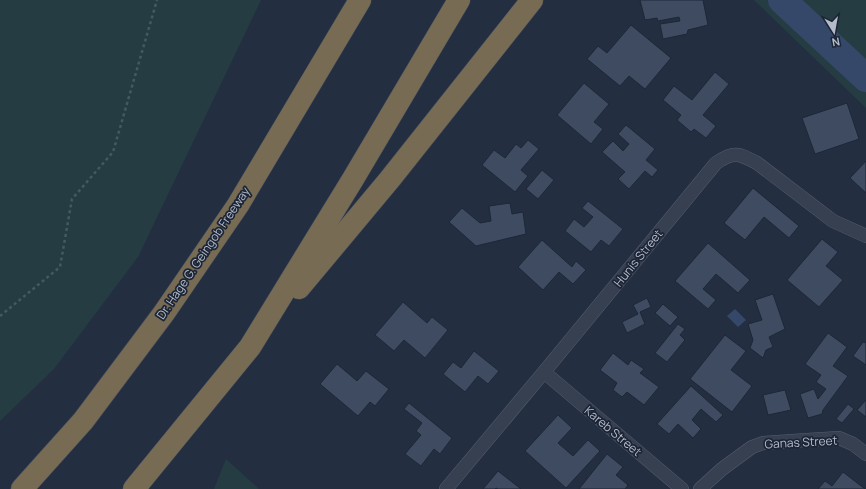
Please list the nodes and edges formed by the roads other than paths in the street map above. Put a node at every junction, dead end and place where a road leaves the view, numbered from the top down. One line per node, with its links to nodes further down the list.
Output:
1 (348, 0): 5 (highway)
2 (360, 0): 5 (highway, Dr. Hage G. Geingob Freeway)
3 (459, 0): 7 (highway)
4 (532, 0): 7 (highway)
5 (327, 56): 10 (highway, Dr. Hage G. Geingob Freeway)
6 (866, 236): 8 (street, Hunis Street)
7 (250, 347): 11 (highway)
8 (544, 372): 12 (street, Hunis Street); 13 (street, Kareb Street)
9 (866, 454): 14 (street, Ganas Street)
10 (22, 489)
11 (134, 489)
12 (446, 489)
13 (682, 489)
14 (700, 489)

